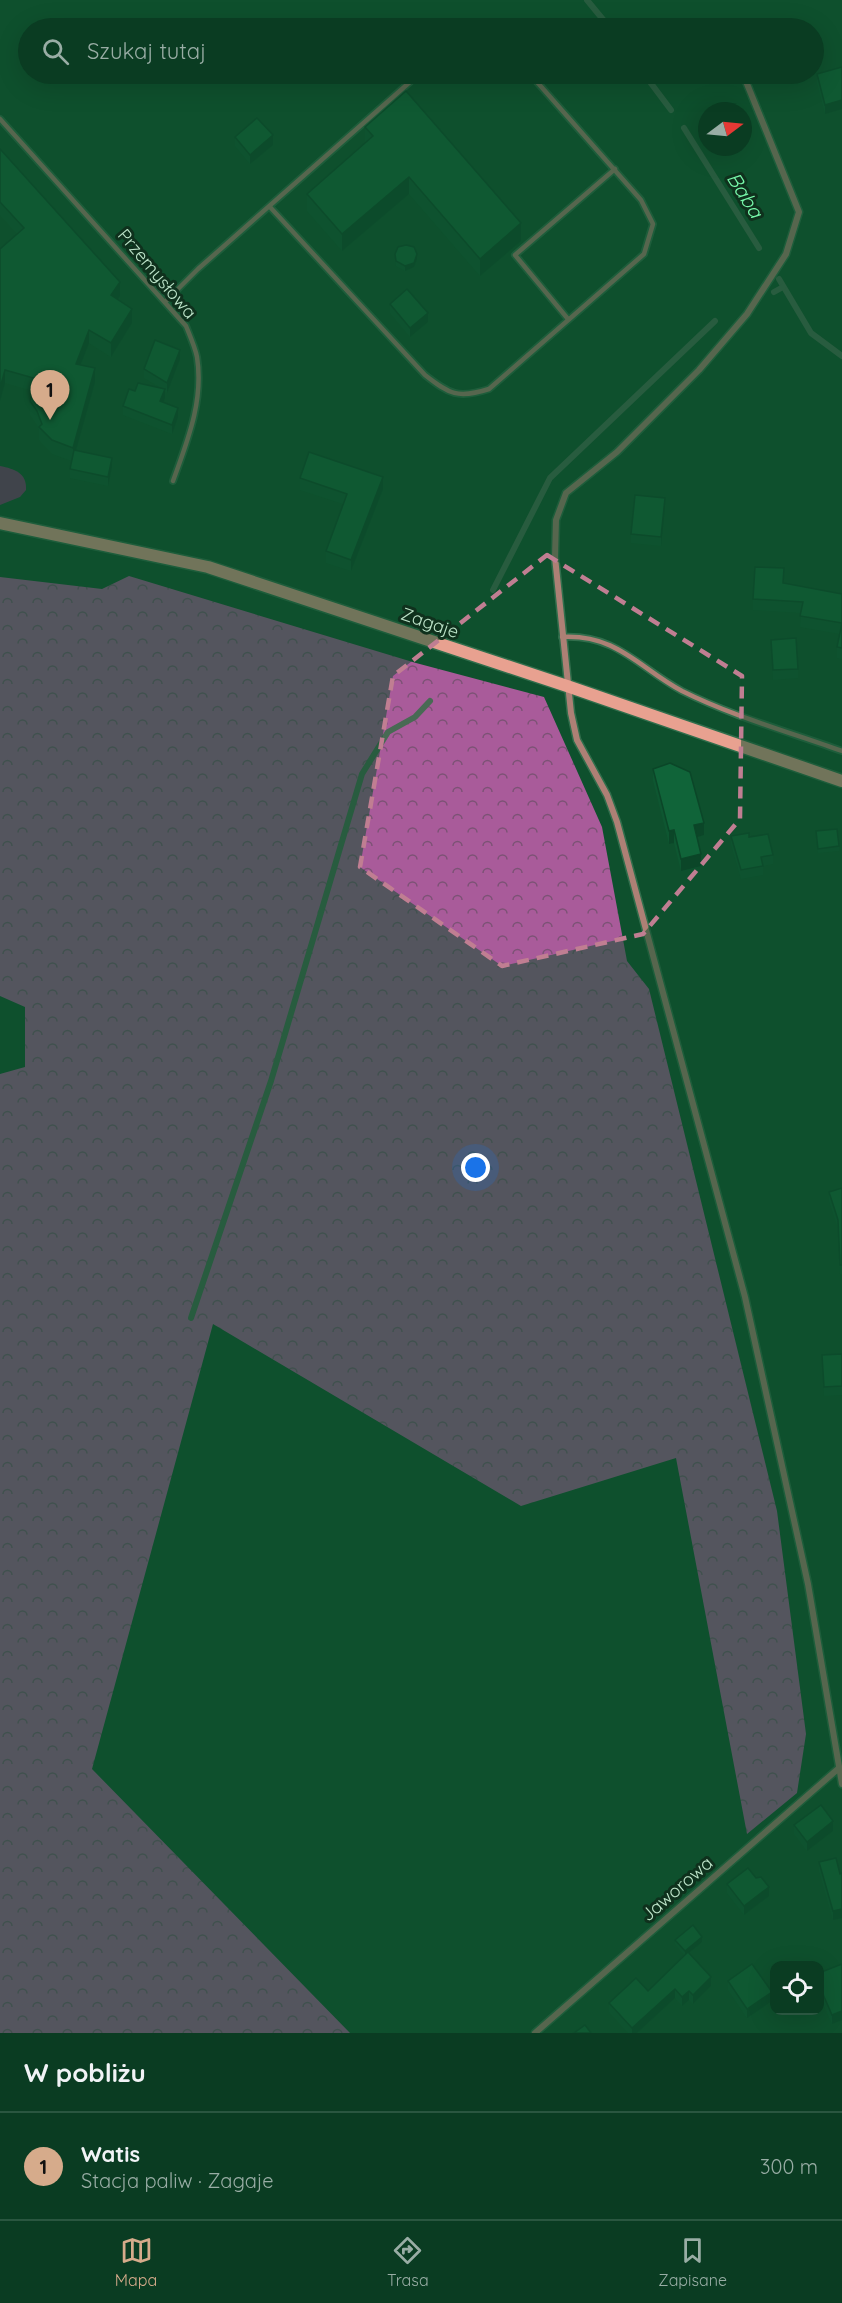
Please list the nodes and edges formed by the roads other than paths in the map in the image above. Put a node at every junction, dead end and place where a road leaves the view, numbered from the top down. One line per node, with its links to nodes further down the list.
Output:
1 (408, 84): 6 (lane)
2 (539, 84): 5 (lane)
3 (747, 84): 11 (street)
4 (0, 119): 7 (lane, Przemysłowa)
5 (615, 169): 8 (lane); 8 (lane)
6 (270, 207): 7 (lane); 8 (lane)
7 (166, 301): 9 (lane, Przemysłowa)
8 (567, 319)
9 (173, 481)
10 (0, 523): 12 (main road, Zagaje)
11 (562, 637): 12 (street); 13 (lane)
12 (567, 686): 14 (main road, Zagaje); 15 (street)
13 (842, 751)
14 (842, 782)
15 (839, 1768): 16 (street); 17 (street, Jaworowa)
16 (842, 1784)
17 (535, 2033)

